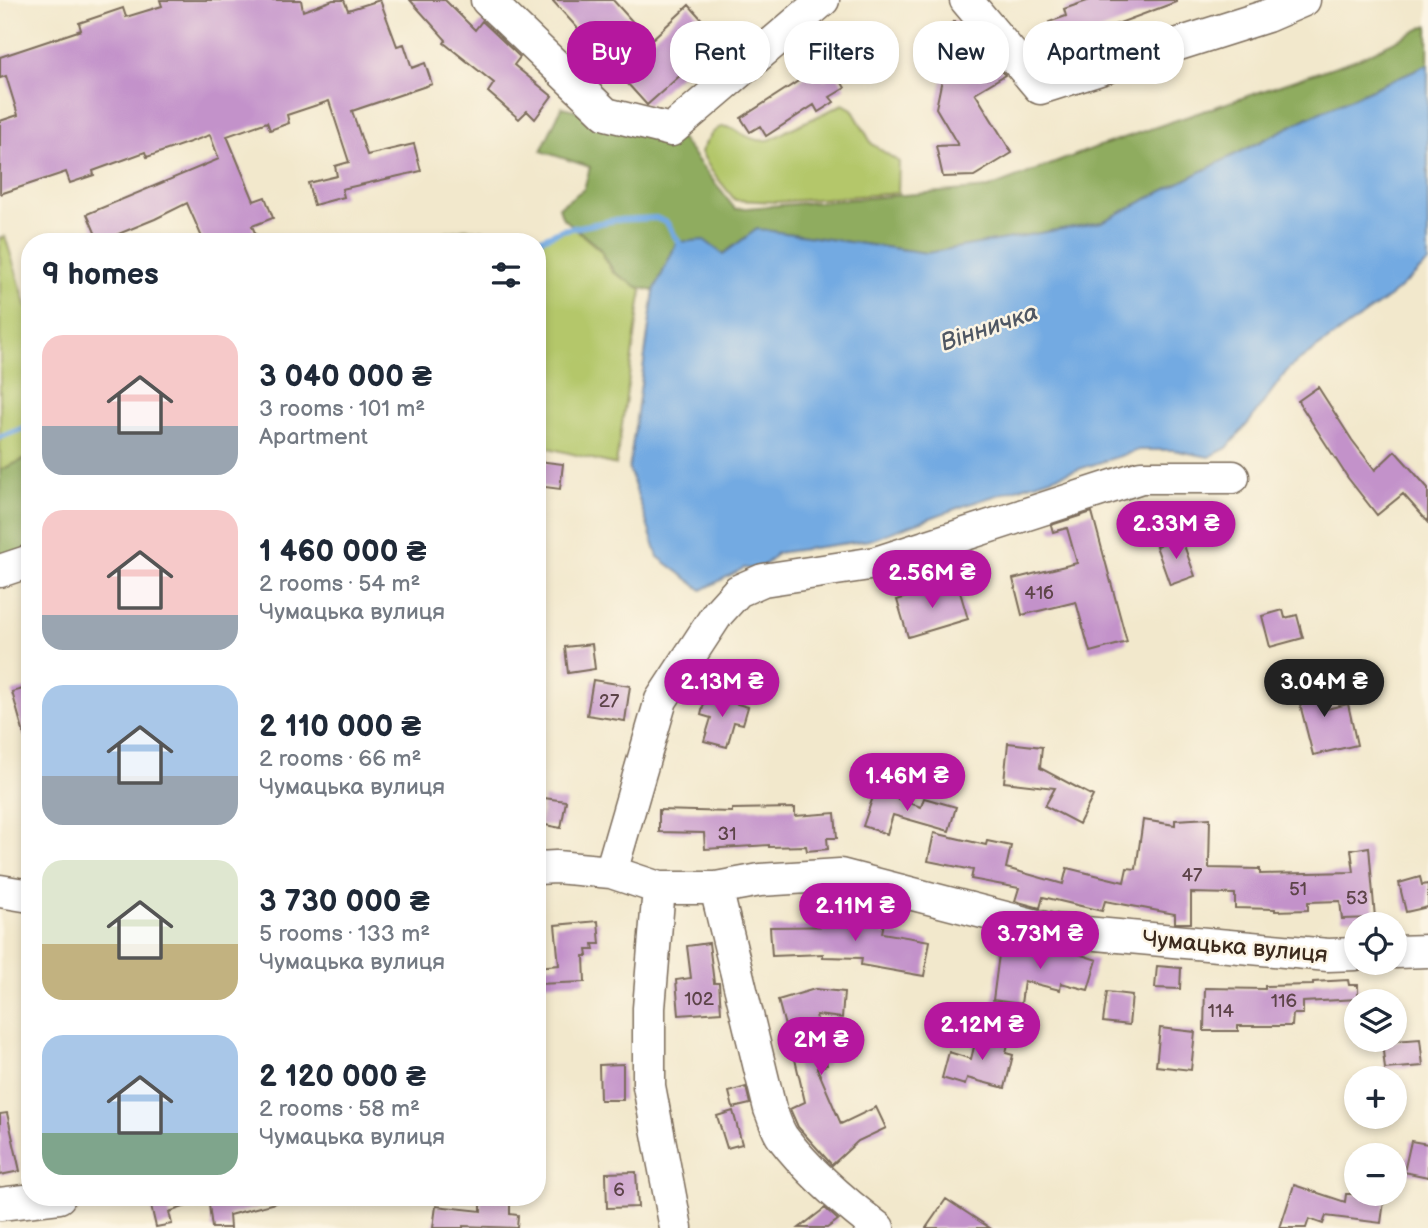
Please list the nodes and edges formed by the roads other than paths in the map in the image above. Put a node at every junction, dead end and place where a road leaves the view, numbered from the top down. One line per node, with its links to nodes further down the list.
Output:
1 (487, 0): 2 (street)
2 (823, 0)
3 (967, 0): 4 (street)
4 (1304, 0)
5 (1233, 477): 9 (street)
6 (21, 564): 7 (street)
7 (0, 571)
8 (546, 868): 9 (street, Чумацька вулиця)
9 (611, 872): 10 (street, Чумацька вулиця)
10 (659, 888): 11 (street, Чумацька вулиця); 19 (street)
11 (716, 888): 16 (street, Чумацька вулиця); 20 (street)
12 (0, 891): 13 (street)
13 (21, 894)
14 (1428, 951): 15 (street)
15 (1407, 952)
16 (1344, 954)
17 (21, 1202): 18 (street)
18 (0, 1204)
19 (676, 1228)
20 (878, 1228)

